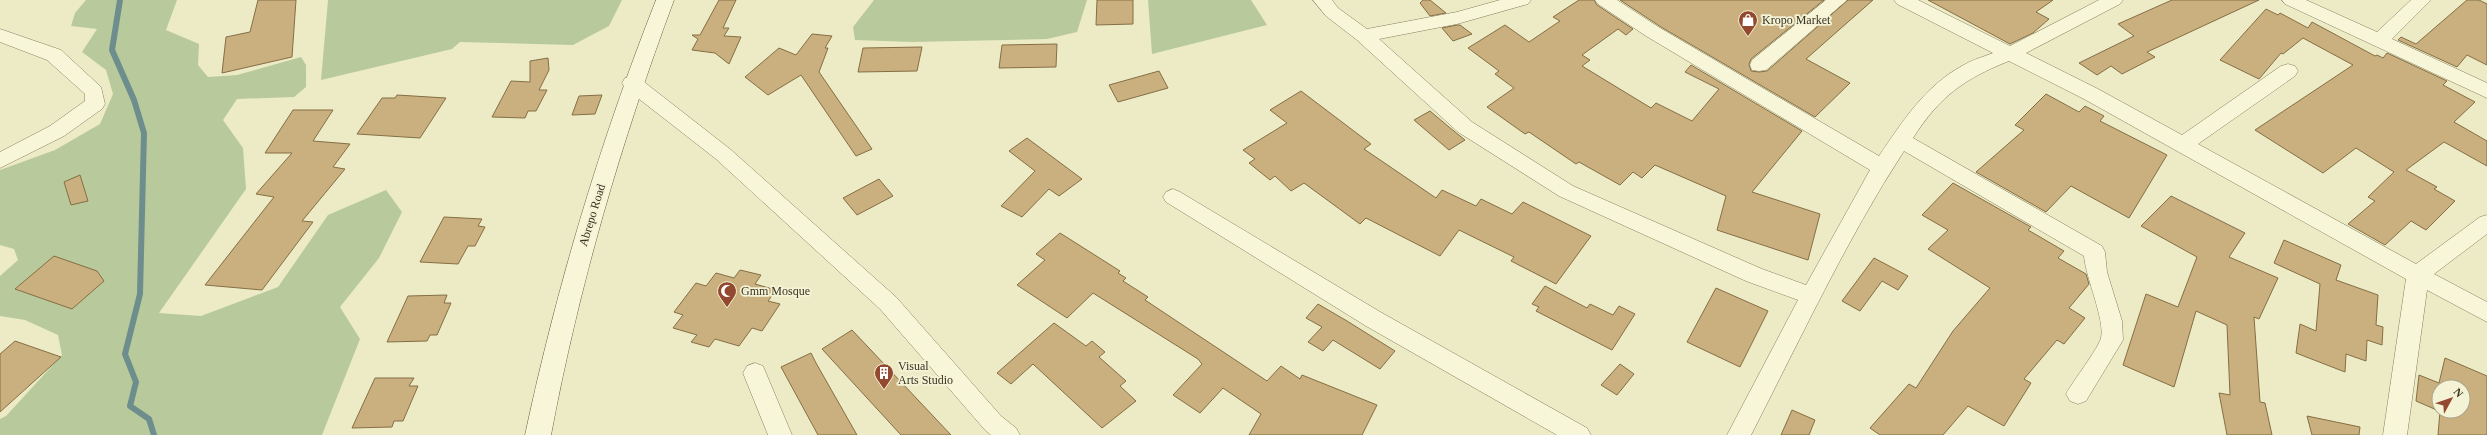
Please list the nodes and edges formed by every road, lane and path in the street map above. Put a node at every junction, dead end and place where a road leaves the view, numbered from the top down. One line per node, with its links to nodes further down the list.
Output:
1 (665, 0): 16 (main road, Abrepo Road)
2 (1322, 0): 11 (street)
3 (1522, 0): 11 (street)
4 (1604, 0): 21 (street)
5 (1838, 0): 14 (street)
6 (1903, 0): 13 (street)
7 (2114, 0): 13 (street)
8 (2291, 0): 12 (street)
9 (2422, 0): 12 (street)
10 (0, 35): 20 (street)
11 (1364, 36): 25 (street)
12 (2379, 41): 17 (street)
13 (2008, 54): 18 (street); 19 (street)
14 (1760, 65)
15 (2288, 71): 19 (street)
16 (632, 83): 29 (main road, Abrepo Road); 31 (street)
17 (2487, 91)
18 (1901, 140): 21 (street); 28 (street)
19 (2183, 144): 24 (street)
20 (0, 161)
21 (1883, 168): 25 (street)
22 (1173, 197): 32 (street)
23 (2487, 223): 24 (street)
24 (2418, 274): 26 (street); 34 (street)
25 (1811, 296): 33 (street)
26 (2487, 313)
27 (755, 373): 30 (street)
28 (2078, 394)
29 (538, 435)
30 (780, 435)
31 (1008, 435)
32 (1579, 435)
33 (1739, 435)
34 (2394, 435)

